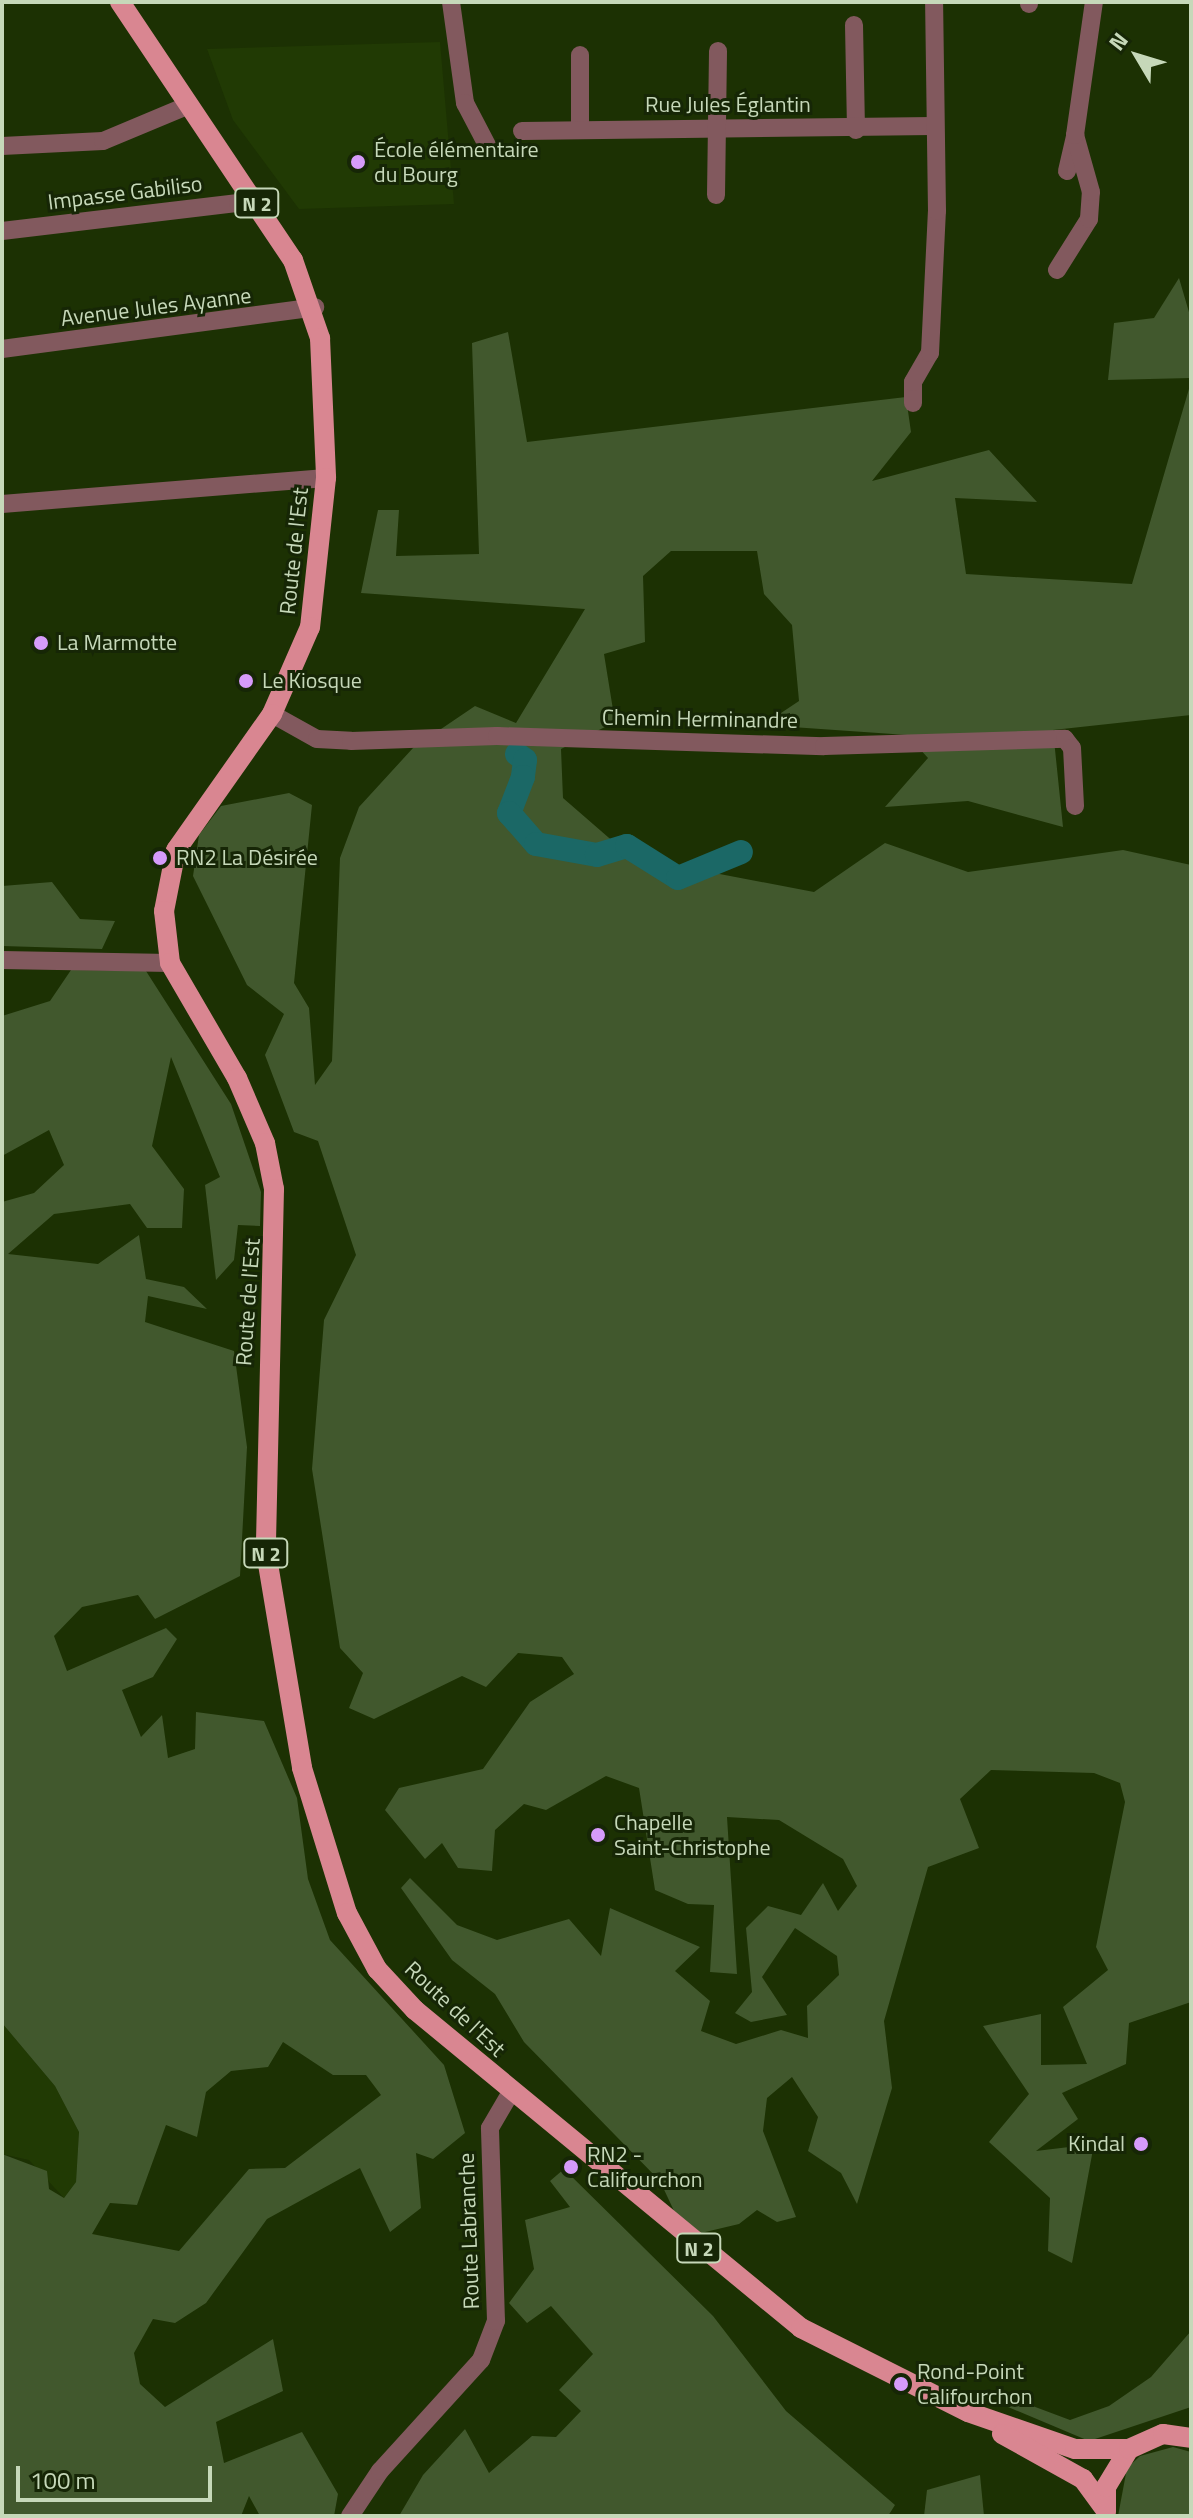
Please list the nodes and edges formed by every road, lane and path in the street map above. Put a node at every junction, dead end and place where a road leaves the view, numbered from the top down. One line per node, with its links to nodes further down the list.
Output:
1 (120, 2): 8 (main road, Route de l'Est / N 2)
2 (451, 2): 15 (street)
3 (934, 2): 9 (street)
4 (1094, 2): 14 (street)
5 (854, 25): 12 (street)
6 (718, 51): 10 (street)
7 (580, 55): 11 (street)
8 (189, 105): 16 (street); 18 (main road, Route de l'Est / N 2)
9 (933, 126): 12 (street, Rue Jules Églantin); 24 (street)
10 (716, 129): 11 (street, Rue Jules Églantin); 12 (street, Rue Jules Églantin); 19 (street)
11 (580, 130): 13 (street, Rue Jules Églantin)
12 (856, 130)
13 (522, 131)
14 (1075, 135): 17 (street); 21 (street)
15 (487, 145)
16 (2, 146)
17 (1067, 171)
18 (252, 195): 20 (street, Impasse Gabiliso); 22 (main road, Route de l'Est / N 2)
19 (716, 195)
20 (2, 231)
21 (1057, 270)
22 (315, 307): 23 (street, Avenue Jules Ayanne); 25 (main road, Route de l'Est / N 2)
23 (2, 349)
24 (913, 403)
25 (326, 478): 26 (street); 27 (main road, Route de l'Est / N 2)
26 (2, 504)
27 (272, 714): 28 (street, Chemin Herminandre); 30 (main road, Route de l'Est / N 2)
28 (1075, 806)
29 (2, 960): 30 (street)
30 (170, 963): 31 (main road, Route de l'Est / N 2)
31 (511, 2092): 32 (main road, Route de l'Est / N 2); 36 (street, Route Labranche)
32 (968, 2412): 34 (main road, Route de l'Est / N 2); 35 (main road, Route de l'Est / N 2)
33 (1191, 2438): 34 (main road, N 2)
34 (1129, 2449): 35 (main road, N 2)
35 (1106, 2513)
36 (350, 2516)

